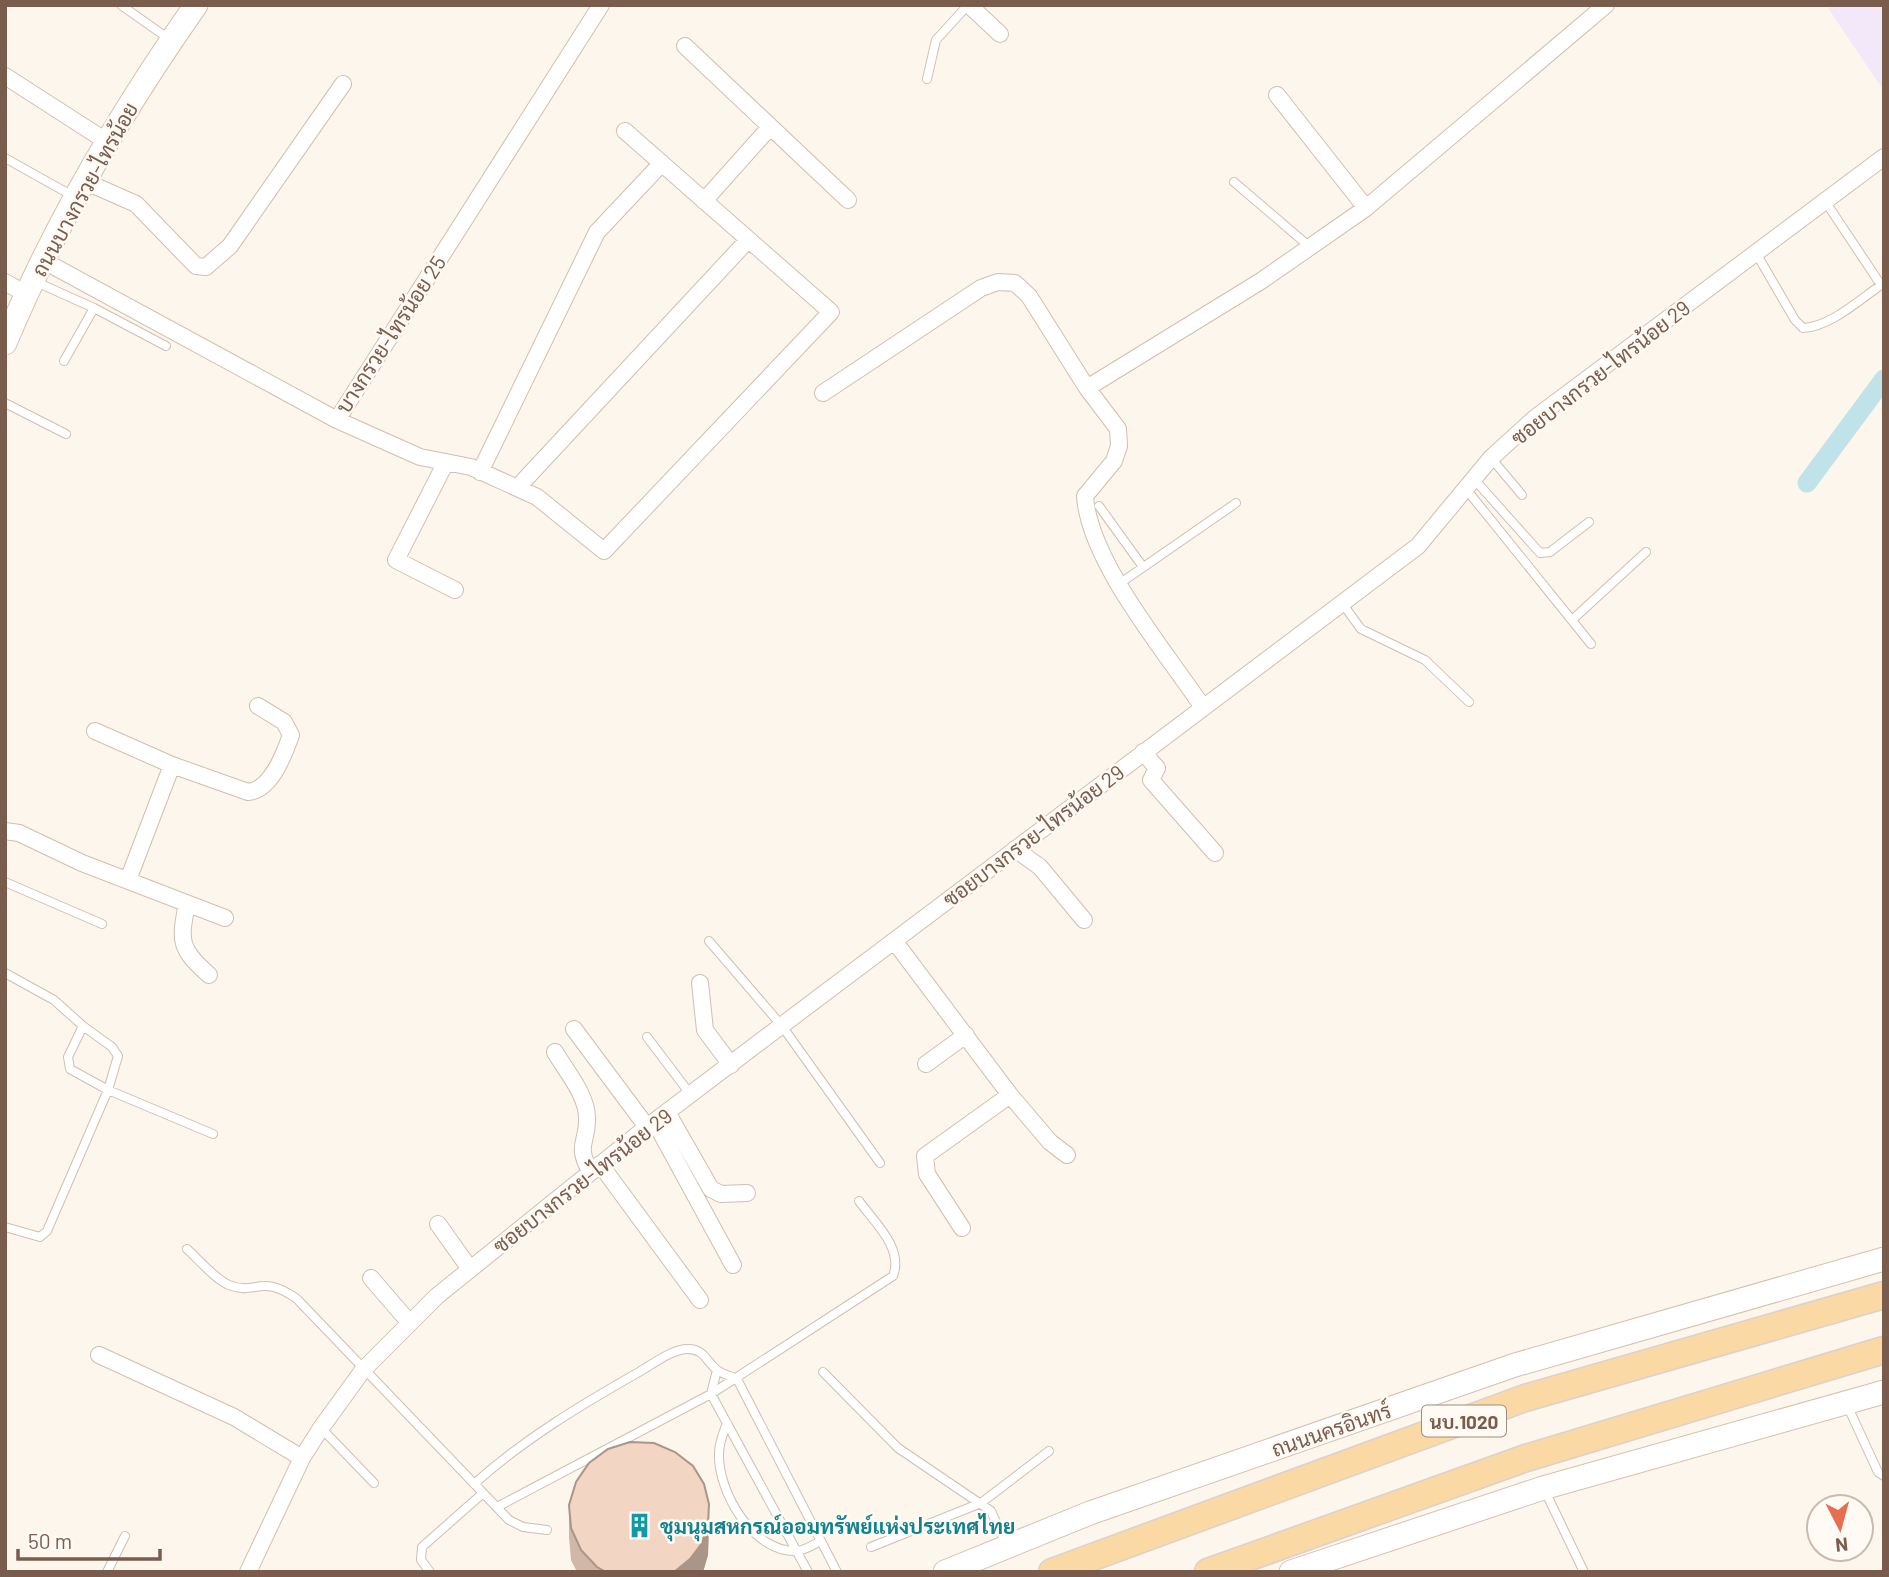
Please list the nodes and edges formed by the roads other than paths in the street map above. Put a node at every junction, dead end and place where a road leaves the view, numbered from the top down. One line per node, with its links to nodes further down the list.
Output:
1 (121, 5): 7 (lane)
2 (195, 5): 7 (main road, ถนนบางกรวย-ไทรน้อย)
3 (601, 5): 39 (street, บางกรวย-ไทรน้อย 25)
4 (969, 5): 6 (street); 10 (lane)
5 (1606, 5): 24 (street)
6 (1000, 34)
7 (171, 40): 15 (main road, ถนนบางกรวย-ไทรน้อย)
8 (685, 46): 13 (street)
9 (5, 76): 15 (street)
10 (927, 79)
11 (343, 84): 20 (street)
12 (1277, 95): 24 (street)
13 (770, 127): 21 (street); 22 (street)
14 (625, 131): 18 (street)
15 (106, 141): 20 (main road, ถนนบางกรวย-ไทรน้อย)
16 (1884, 157): 23 (street, ซอยบางกรวย-ไทรน้อย 29)
17 (5, 158): 20 (lane)
18 (662, 163): 22 (street); 43 (street)
19 (1234, 182): 26 (lane)
20 (80, 189): 28 (main road, ถนนบางกรวย-ไทรน้อย)
21 (848, 200)
22 (704, 201): 25 (street)
23 (1825, 201): 27 (street, ซอยบางกรวย-ไทรน้อย 29); 30 (lane)
24 (1366, 208): 26 (street)
25 (748, 240): 45 (street); 45 (street)
26 (1310, 247): 36 (street)
27 (1756, 253): 30 (lane); 41 (street, ซอยบางกรวย-ไทรน้อย 29)
28 (44, 261): 31 (main road, ถนนบางกรวย-ไทรน้อย); 39 (street, บางกรวย-ไทรน้อย 25)
29 (5, 282): 31 (street)
30 (1882, 284)
31 (22, 299): 32 (lane); 33 (main road, ถนนบางกรวย-ไทรน้อย)
32 (94, 308): 34 (lane); 35 (lane)
33 (5, 343)
34 (166, 346)
35 (64, 361)
36 (1087, 388): 37 (street); 52 (street)
37 (823, 393)
38 (5, 403): 40 (lane)
39 (337, 420): 42 (street)
40 (66, 434)
41 (1491, 458): 44 (street, ซอยบางกรวย-ไทรน้อย 29); 46 (lane)
42 (446, 462): 43 (street); 53 (street)
43 (480, 472): 45 (street)
44 (1470, 484): 49 (lane); 54 (street, ซอยบางกรวย-ไทรน้อย 29); 55 (lane)
45 (517, 488)
46 (1522, 495)
47 (1236, 503): 51 (lane)
48 (1100, 506): 51 (lane)
49 (1589, 522)
50 (1646, 552): 55 (lane)
51 (1143, 567): 52 (lane)
52 (1119, 584): 59 (street)
53 (455, 590)
54 (1342, 603): 57 (lane); 59 (street, ซอยบางกรวย-ไทรน้อย 29)
55 (1572, 620): 56 (lane)
56 (1591, 644)
57 (1469, 702)
58 (258, 706): 62 (street)
59 (1202, 706): 61 (street, ซอยบางกรวย-ไทรน้อย 29)
60 (95, 731): 62 (street)
61 (1143, 752): 64 (street, ซอยบางกรวย-ไทรน้อย 29); 65 (street)
62 (172, 765): 66 (street)
63 (5, 831): 66 (street)
64 (1015, 849): 70 (street); 73 (street, ซอยบางกรวย-ไทรน้อย 29)
65 (1215, 853)
66 (128, 880): 68 (street)
67 (5, 882): 71 (lane)
68 (187, 904): 69 (street); 75 (street)
69 (225, 918)
70 (1084, 920)
71 (102, 924)
72 (709, 941): 78 (lane)
73 (895, 942): 78 (street, ซอยบางกรวย-ไทรน้อย 29); 80 (street)
74 (5, 973): 77 (lane)
75 (209, 975)
76 (700, 984): 84 (street)
77 (83, 1026): 85 (lane); 85 (lane)
78 (782, 1026): 84 (street, ซอยบางกรวย-ไทรน้อย 29); 91 (lane)
79 (574, 1029): 88 (street)
80 (966, 1035): 83 (street); 87 (street)
81 (647, 1037): 86 (lane)
82 (555, 1052): 92 (street)
83 (926, 1064)
84 (731, 1065): 86 (street, ซอยบางกรวย-ไทรน้อย 29)
85 (108, 1090): 89 (lane); 96 (lane)
86 (691, 1095): 88 (street, ซอยบางกรวย-ไทรน้อย 29)
87 (1010, 1095): 90 (street); 97 (street)
88 (656, 1120): 92 (street, ซอยบางกรวย-ไทรน้อย 29); 93 (street); 100 (street)
89 (213, 1134)
90 (1067, 1155)
91 (880, 1163)
92 (595, 1167): 101 (street, ซอยบางกรวย-ไทรน้อย 29); 104 (street)
93 (747, 1194)
94 (859, 1201): 111 (lane)
95 (438, 1224): 101 (street)
96 (5, 1227)
97 (962, 1228)
98 (187, 1250): 108 (lane)
99 (1884, 1259): 129 (main road, ถนนนครอินทร์ / นบ.1020)
100 (733, 1265)
101 (470, 1269): 105 (street, ซอยบางกรวย-ไทรน้อย 29)
102 (372, 1278): 105 (street)
103 (1884, 1295): 138 (main road, ถนนนครอินทร์ / นบ.1020)
104 (701, 1300)
105 (408, 1321): 108 (street, ซอยบางกรวย-ไทรน้อย 29)
106 (1884, 1350): 139 (main road, นบ.1020)
107 (99, 1355): 118 (street)
108 (363, 1370): 116 (street, ซอยบางกรวย-ไทรน้อย 29); 121 (lane)
109 (717, 1370): 111 (lane); 113 (lane); 121 (lane)
110 (823, 1372): 124 (lane)
111 (737, 1379): 113 (lane); 128 (lane)
112 (1884, 1392): 114 (main road)
113 (712, 1394): 115 (lane); 125 (lane)
114 (1846, 1401): 119 (lane); 122 (main road)
115 (727, 1423): 131 (lane); 131 (lane)
116 (321, 1428): 118 (street, ซอยบางกรวย-ไทรน้อย 29); 120 (lane)
117 (1049, 1451): 124 (lane)
118 (302, 1458): 133 (street, ซอยบางกรวย-ไทรน้อย 29)
119 (1884, 1476)
120 (374, 1483)
121 (474, 1484): 123 (lane)
122 (1543, 1488): 140 (main road); 141 (lane)
123 (482, 1494): 125 (lane); 134 (lane)
124 (981, 1503): 129 (lane); 130 (lane)
125 (497, 1507): 126 (lane)
126 (547, 1530)
127 (125, 1536): 132 (lane)
128 (821, 1541): 131 (lane); 136 (lane)
129 (1008, 1546): 137 (main road, ถนนนครอินทร์ / นบ.1020)
130 (871, 1547)
131 (798, 1551): 135 (lane)
132 (107, 1572)
133 (248, 1572)
134 (430, 1572)
135 (808, 1572)
136 (837, 1572)
137 (945, 1572)
138 (1052, 1572)
139 (1208, 1572)
140 (1291, 1572)
141 (1584, 1572)

